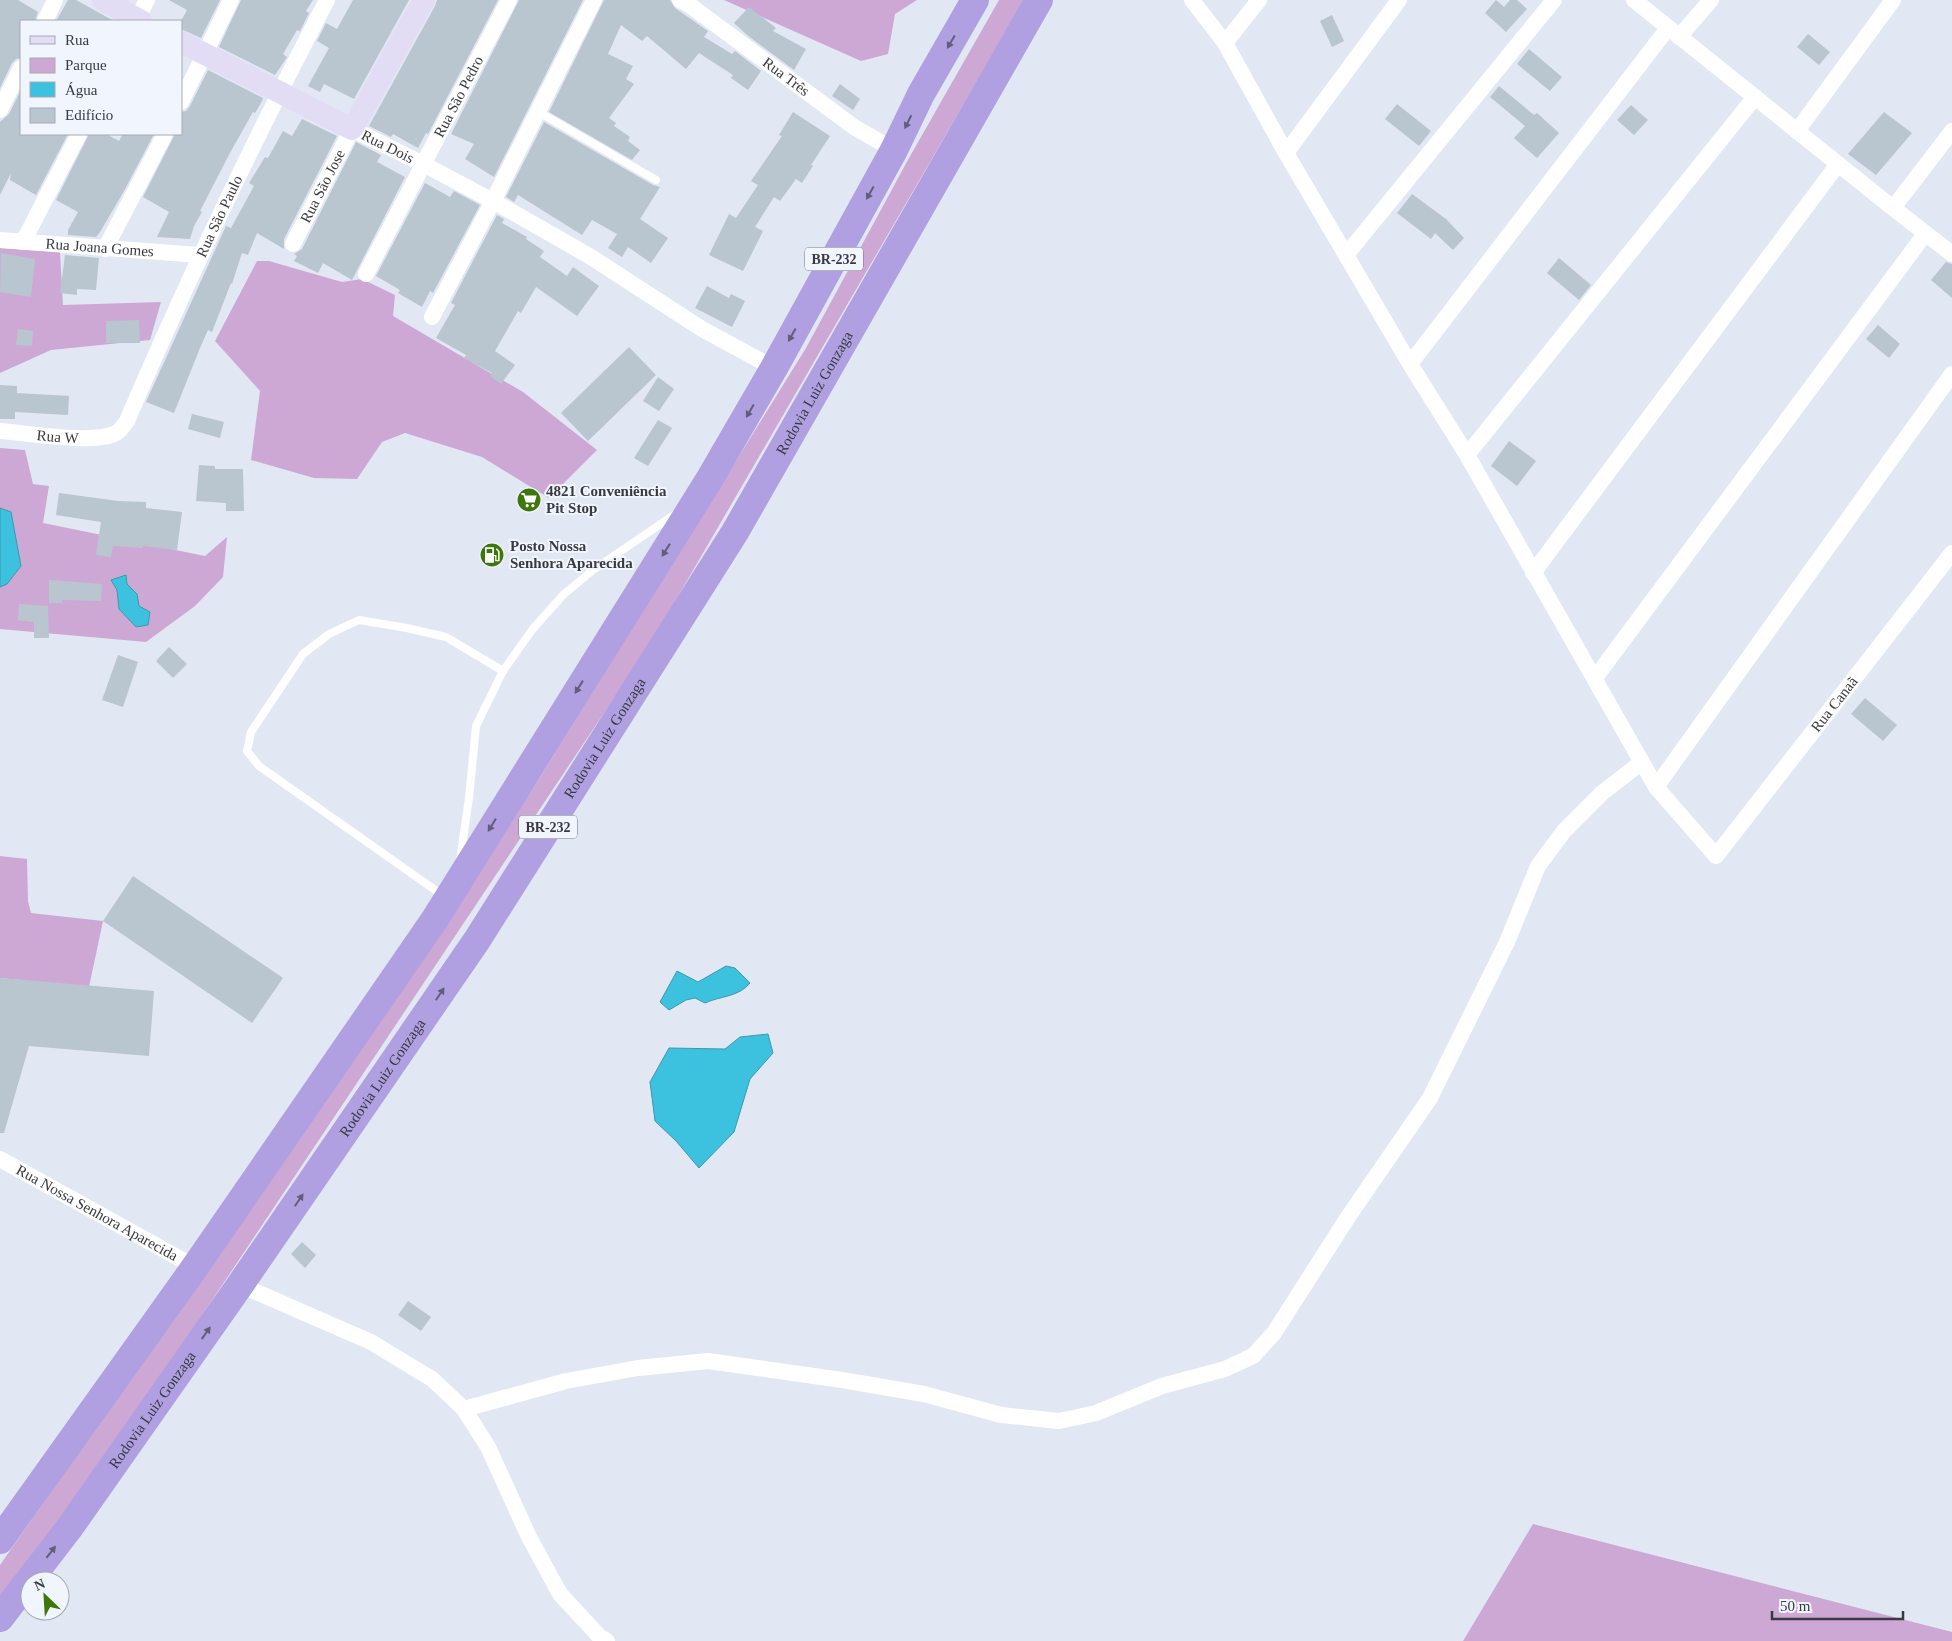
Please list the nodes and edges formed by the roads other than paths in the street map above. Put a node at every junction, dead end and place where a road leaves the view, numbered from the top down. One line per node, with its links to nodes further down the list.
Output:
1 (56, 0): 19 (street)
2 (103, 0): 18 (main road)
3 (231, 0): 23 (street)
4 (327, 0): 25 (street, Rua São Paulo)
5 (424, 0): 30 (main road)
6 (509, 0): 37 (street, Rua São Pedro)
7 (594, 0): 29 (street)
8 (680, 0): 35 (street, Rua Três)
9 (975, 0): 35 (highway, BR-232, one-way to 35)
10 (1039, 0): 68 (highway, Rodovia Luiz Gonzaga / BR-232, one-way to 10)
11 (1192, 0): 22 (street)
12 (1259, 0): 22 (street)
13 (1399, 0): 36 (street)
14 (1554, 0): 49 (street)
15 (1634, 0): 20 (street)
16 (1711, 0): 20 (street)
17 (1893, 0): 31 (street)
18 (140, 15)
19 (46, 20)
20 (1674, 32): 26 (street); 52 (street)
21 (182, 42): 23 (main road, Rua Dois)
22 (1225, 43): 36 (street)
23 (206, 54): 25 (main road, Rua Dois); 27 (street)
24 (20, 70): 28 (street)
25 (279, 92): 30 (main road, Rua Dois); 48 (street, Rua São Paulo)
26 (1755, 97): 31 (street); 57 (street)
27 (182, 100)
28 (0, 110)
29 (537, 111): 39 (lane); 40 (street)
30 (352, 129): 37 (street, Rua Dois); 45 (street, Rua São Jose)
31 (1797, 131): 38 (street)
32 (1952, 132): 41 (street)
33 (78, 135): 44 (street)
34 (164, 135): 46 (street)
35 (894, 150): 53 (highway, BR-232, one-way to 53)
36 (1286, 153): 49 (street)
37 (423, 164): 40 (street, Rua Dois); 50 (street, Rua São Pedro)
38 (1838, 164): 41 (street); 60 (street)
39 (656, 180)
40 (493, 201): 51 (street); 53 (street, Rua Dois)
41 (1893, 208): 42 (street)
42 (1926, 234): 47 (street); 62 (street)
43 (0, 240): 44 (street, Rua Joana Gomes)
44 (23, 242): 46 (street, Rua Joana Gomes)
45 (293, 244)
46 (105, 249): 48 (street, Rua Joana Gomes)
47 (1952, 254)
48 (200, 255): 56 (street, Rua São Paulo)
49 (1346, 255): 52 (street)
50 (366, 274)
51 (432, 317)
52 (1410, 364): 57 (street)
53 (774, 368): 58 (highway, BR-232, one-way to 58)
54 (1952, 374): 64 (street)
55 (0, 431): 56 (street, Rua W)
56 (114, 434)
57 (1467, 455): 60 (street)
58 (710, 480): 61 (lane); 65 (highway, BR-232, one-way to 65)
59 (1952, 553): 64 (street, Rua Canaã)
60 (1533, 573): 62 (street)
61 (503, 671): 65 (lane); 65 (lane)
62 (1595, 678): 63 (street)
63 (1642, 762): 64 (street); 69 (street)
64 (1656, 786)
65 (453, 889): 67 (highway, BR-232)
66 (0, 1159): 67 (street, Rua Nossa Senhora Aparecida)
67 (195, 1267): 70 (highway, BR-232)
68 (240, 1285): 69 (street); 71 (highway, Rodovia Luiz Gonzaga / BR-232, one-way to 68)
69 (464, 1409): 72 (street)
70 (0, 1540)
71 (0, 1618)
72 (607, 1641)

